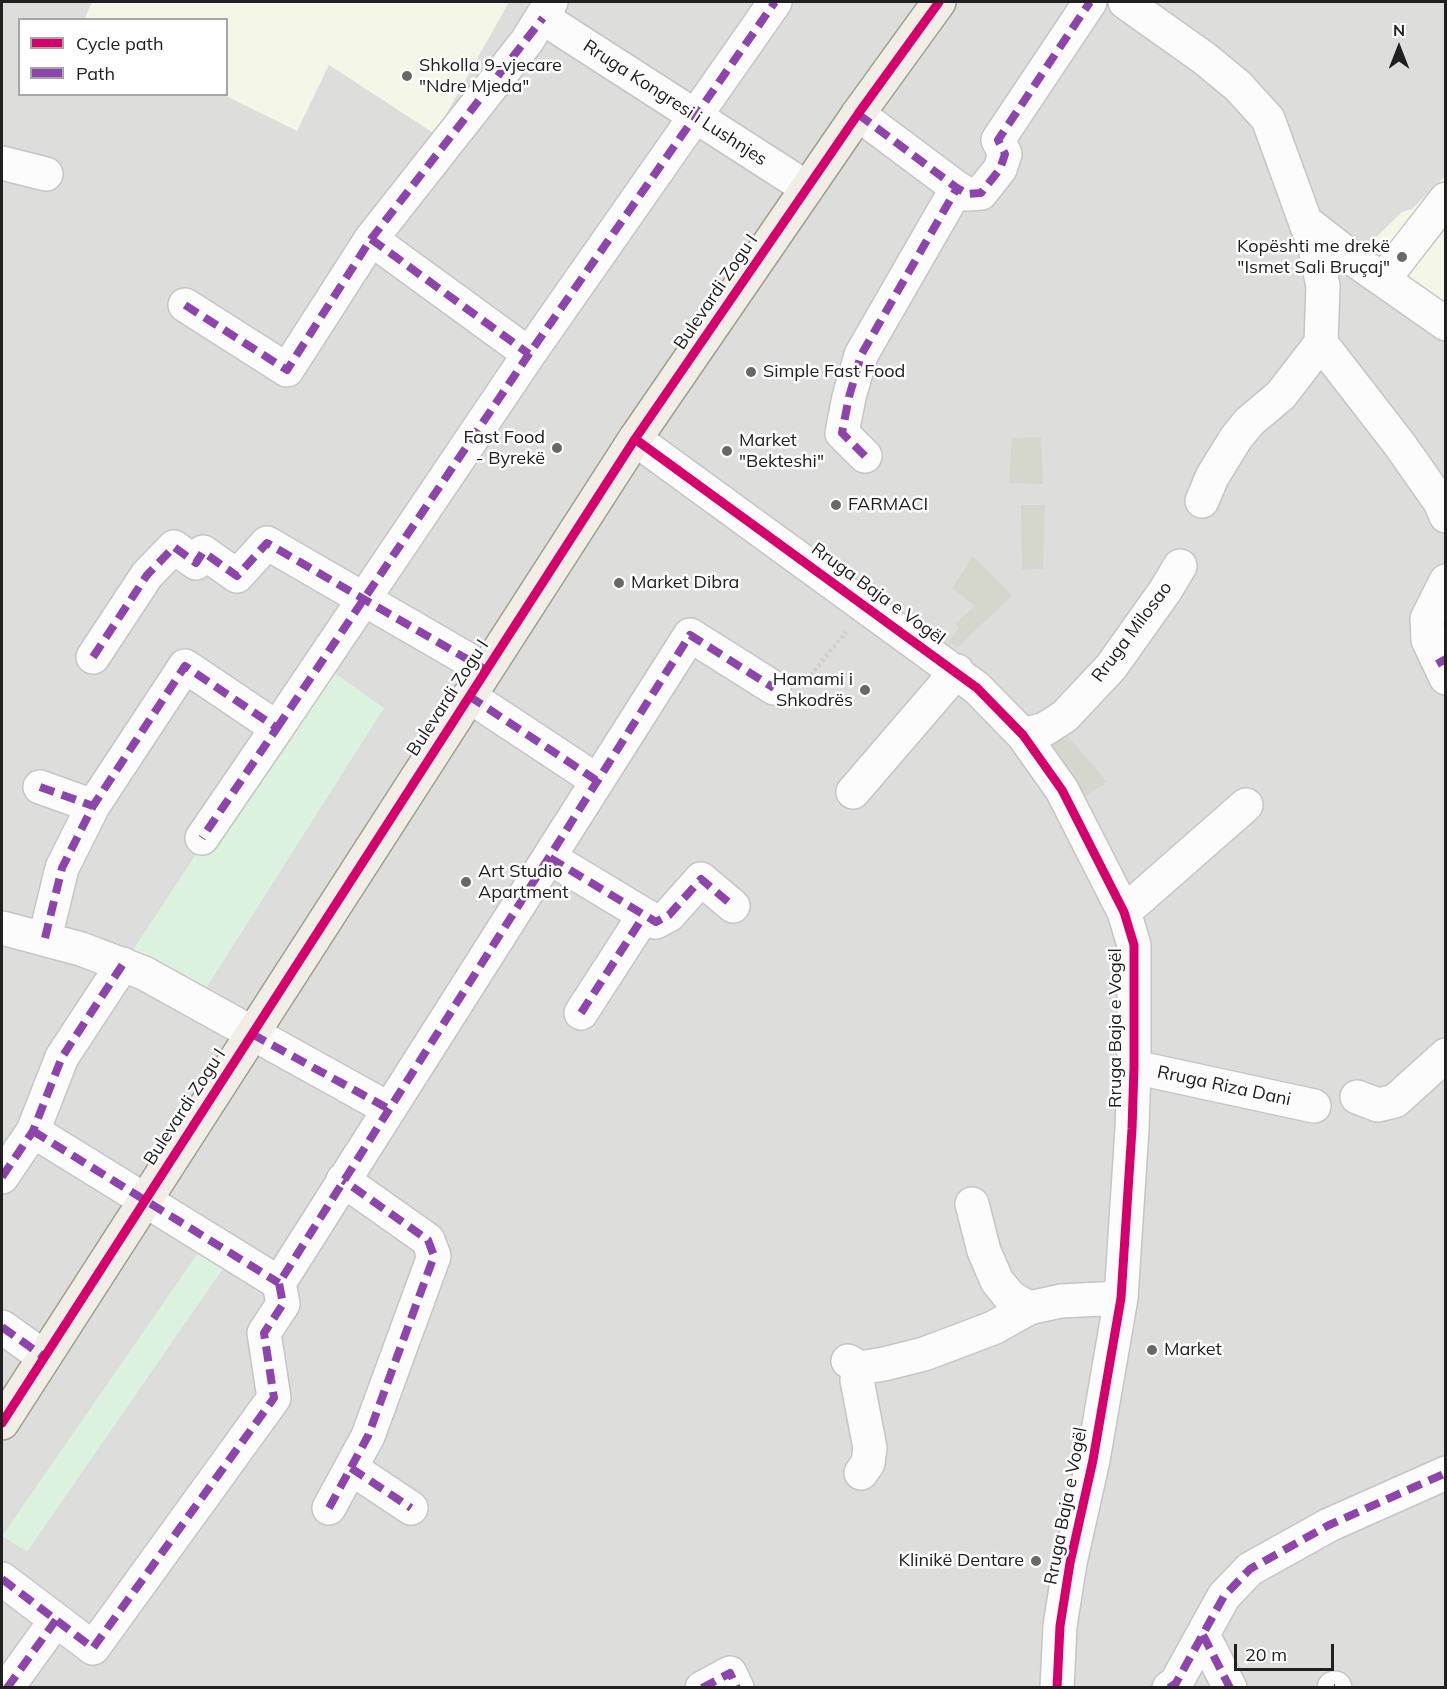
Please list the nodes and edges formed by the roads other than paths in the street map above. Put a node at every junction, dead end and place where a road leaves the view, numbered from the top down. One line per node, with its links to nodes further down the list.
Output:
1 (775, 2): 7 (street)
2 (939, 2): 6 (main road, Bulevardi Zogu I)
3 (1090, 2): 11 (street)
4 (1125, 2): 13 (street)
5 (547, 10): 7 (street, Rruga Kongresi i Lushnjes); 14 (street, Rruga Kongresi i Lushnjes)
6 (858, 114): 10 (main road, Bulevardi Zogu I); 11 (street)
7 (696, 117): 10 (street, Rruga Kongresi i Lushnjes); 19 (street)
8 (2, 163): 9 (street)
9 (46, 174)
10 (807, 188): 20 (main road, Bulevardi Zogu I)
11 (957, 188): 21 (street)
12 (1446, 199): 15 (street)
13 (1306, 222): 15 (street); 18 (street)
14 (371, 239): 16 (street, Rruga Kongresi i Lushnjes); 19 (street)
15 (1383, 280): 17 (street)
16 (185, 305)
17 (1446, 324)
18 (1321, 343): 22 (street); 23 (street)
19 (529, 354): 26 (street)
20 (635, 439): 29 (street, Rruga Baja e Vogël); 30 (main road, Bulevardi Zogu I)
21 (865, 456)
22 (1202, 501)
23 (1446, 516)
24 (1180, 566): 33 (street, Rruga Milosao)
25 (1446, 581): 28 (street)
26 (363, 598): 27 (street, Bulevardi Zogu I); 30 (street, Bulevardi Zogu I); 32 (street)
27 (93, 657)
28 (1443, 667)
29 (957, 671): 33 (street, Rruga Baja e Vogël); 36 (street)
30 (478, 683): 34 (street, Bulevardi Zogu I); 48 (main road, Bulevardi Zogu I)
31 (774, 688): 34 (street)
32 (277, 728): 38 (street); 39 (street)
33 (1023, 735): 42 (street, Rruga Baja e Vogël)
34 (596, 780): 40 (street)
35 (40, 787): 38 (street)
36 (853, 792)
37 (1246, 805): 42 (street)
38 (93, 806): 45 (street)
39 (202, 838)
40 (550, 858): 43 (street); 53 (street)
41 (733, 906): 43 (street)
42 (1125, 912): 50 (street, Rruga Baja e Vogël)
43 (643, 916): 47 (street)
44 (2, 928): 45 (street)
45 (45, 938): 46 (street)
46 (123, 964): 48 (street); 54 (street)
47 (581, 1013)
48 (252, 1035): 53 (street); 57 (main road, Bulevardi Zogu I)
49 (1446, 1055): 51 (street)
50 (1134, 1067): 52 (street, Rruga Riza Dani); 60 (street, Rruga Baja e Vogël)
51 (1357, 1097)
52 (1314, 1106)
53 (389, 1109): 56 (street)
54 (33, 1131): 55 (street); 57 (street)
55 (2, 1177)
56 (343, 1180): 59 (street); 65 (street)
57 (145, 1200): 59 (street); 63 (main road, Bulevardi Zogu I)
58 (972, 1204): 61 (street)
59 (279, 1283): 71 (street)
60 (1121, 1298): 61 (street); 76 (street, Rruga Baja e Vogël)
61 (1029, 1308): 66 (street)
62 (2, 1327): 63 (street)
63 (44, 1357): 64 (main road, Bulevardi Zogu I)
64 (2, 1423)
65 (351, 1468): 68 (street); 69 (street)
66 (861, 1473)
67 (1446, 1473): 72 (street)
68 (329, 1508)
69 (411, 1508)
70 (2, 1580): 71 (street)
71 (57, 1620): 73 (street)
72 (1203, 1635): 77 (street); 78 (street)
73 (7, 1688)
74 (702, 1688): 75 (street)
75 (737, 1688)
76 (1057, 1688)
77 (1169, 1688)
78 (1230, 1688)

